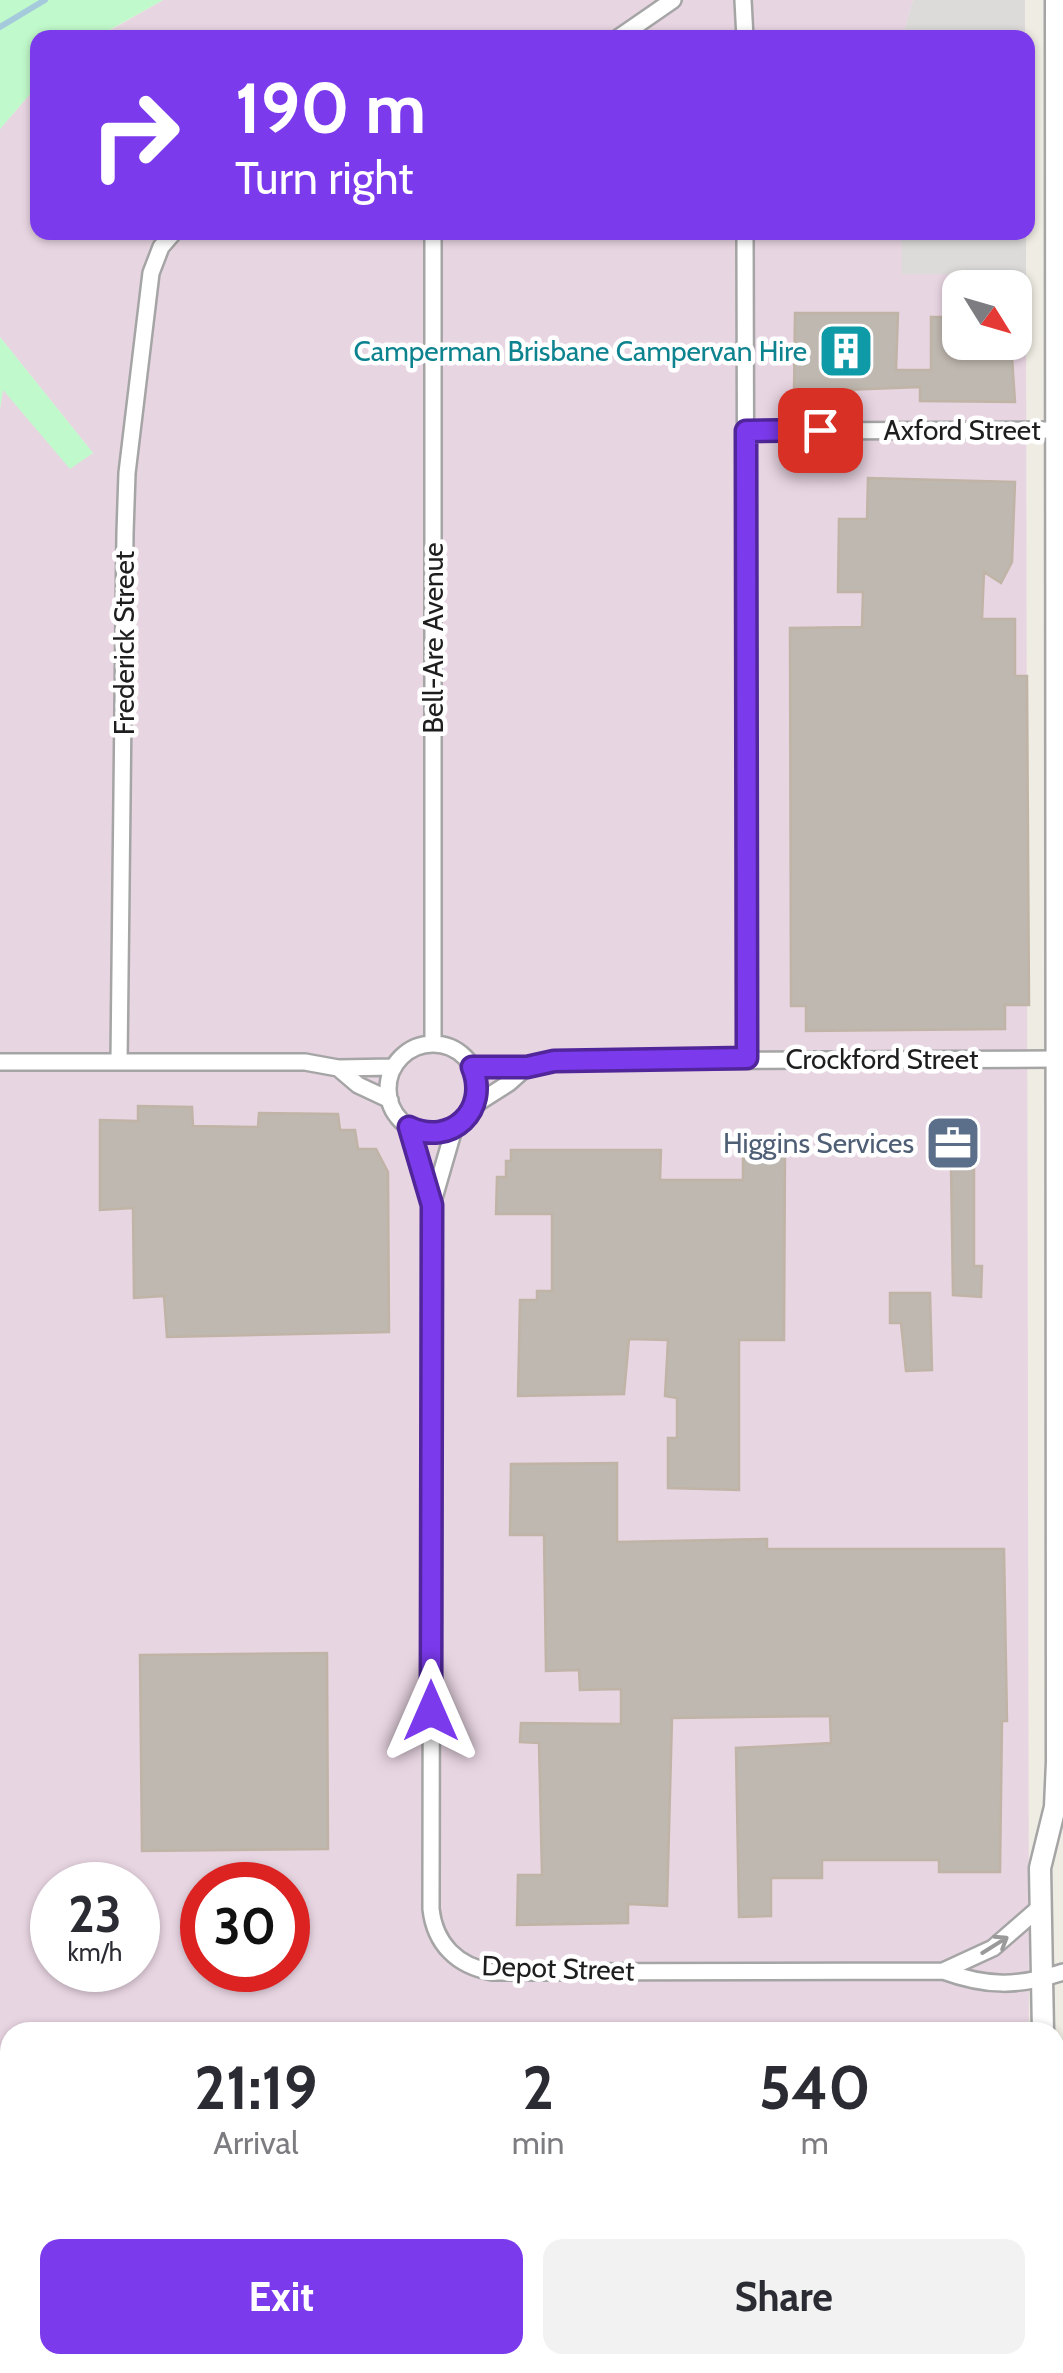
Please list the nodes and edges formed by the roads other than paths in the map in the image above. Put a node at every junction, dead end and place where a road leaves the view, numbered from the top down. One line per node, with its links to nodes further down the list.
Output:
1 (673, 0): 4 (street)
2 (743, 0): 5 (street)
3 (1056, 0): 9 (street)
4 (630, 30)
5 (745, 30)
6 (168, 240): 15 (street, Frederick Street)
7 (433, 240): 11 (street, Bell-Are Avenue)
8 (746, 240): 10 (street)
9 (1057, 430): 10 (street, Axford Street); 13 (street)
10 (746, 431): 12 (street)
11 (433, 1044): 16 (street); 17 (street)
12 (747, 1058): 13 (street, Crockford Street); 18 (street, Crockford Street)
13 (1057, 1059): 25 (street)
14 (0, 1062): 15 (street)
15 (119, 1062): 19 (street)
16 (394, 1067): 19 (street); 20 (street)
17 (472, 1067): 18 (street, Crockford Street); 21 (street)
18 (527, 1067): 21 (street, Crockford Street)
19 (338, 1068): 20 (street)
20 (390, 1100): 22 (street)
21 (476, 1104): 23 (street)
22 (409, 1127): 23 (street); 24 (street, Depot Street)
23 (454, 1129): 24 (street, Depot Street)
24 (432, 1205): 28 (street, Depot Street)
25 (1055, 1807): 26 (street); 27 (street)
26 (1063, 1840)
27 (1039, 1908): 28 (street, Depot Street, one-way to 27); 30 (street)
28 (942, 1971): 30 (street, Depot Street)
29 (1063, 1972): 30 (street, Depot Street)
30 (1042, 1979): 31 (street)
31 (1044, 2022)

